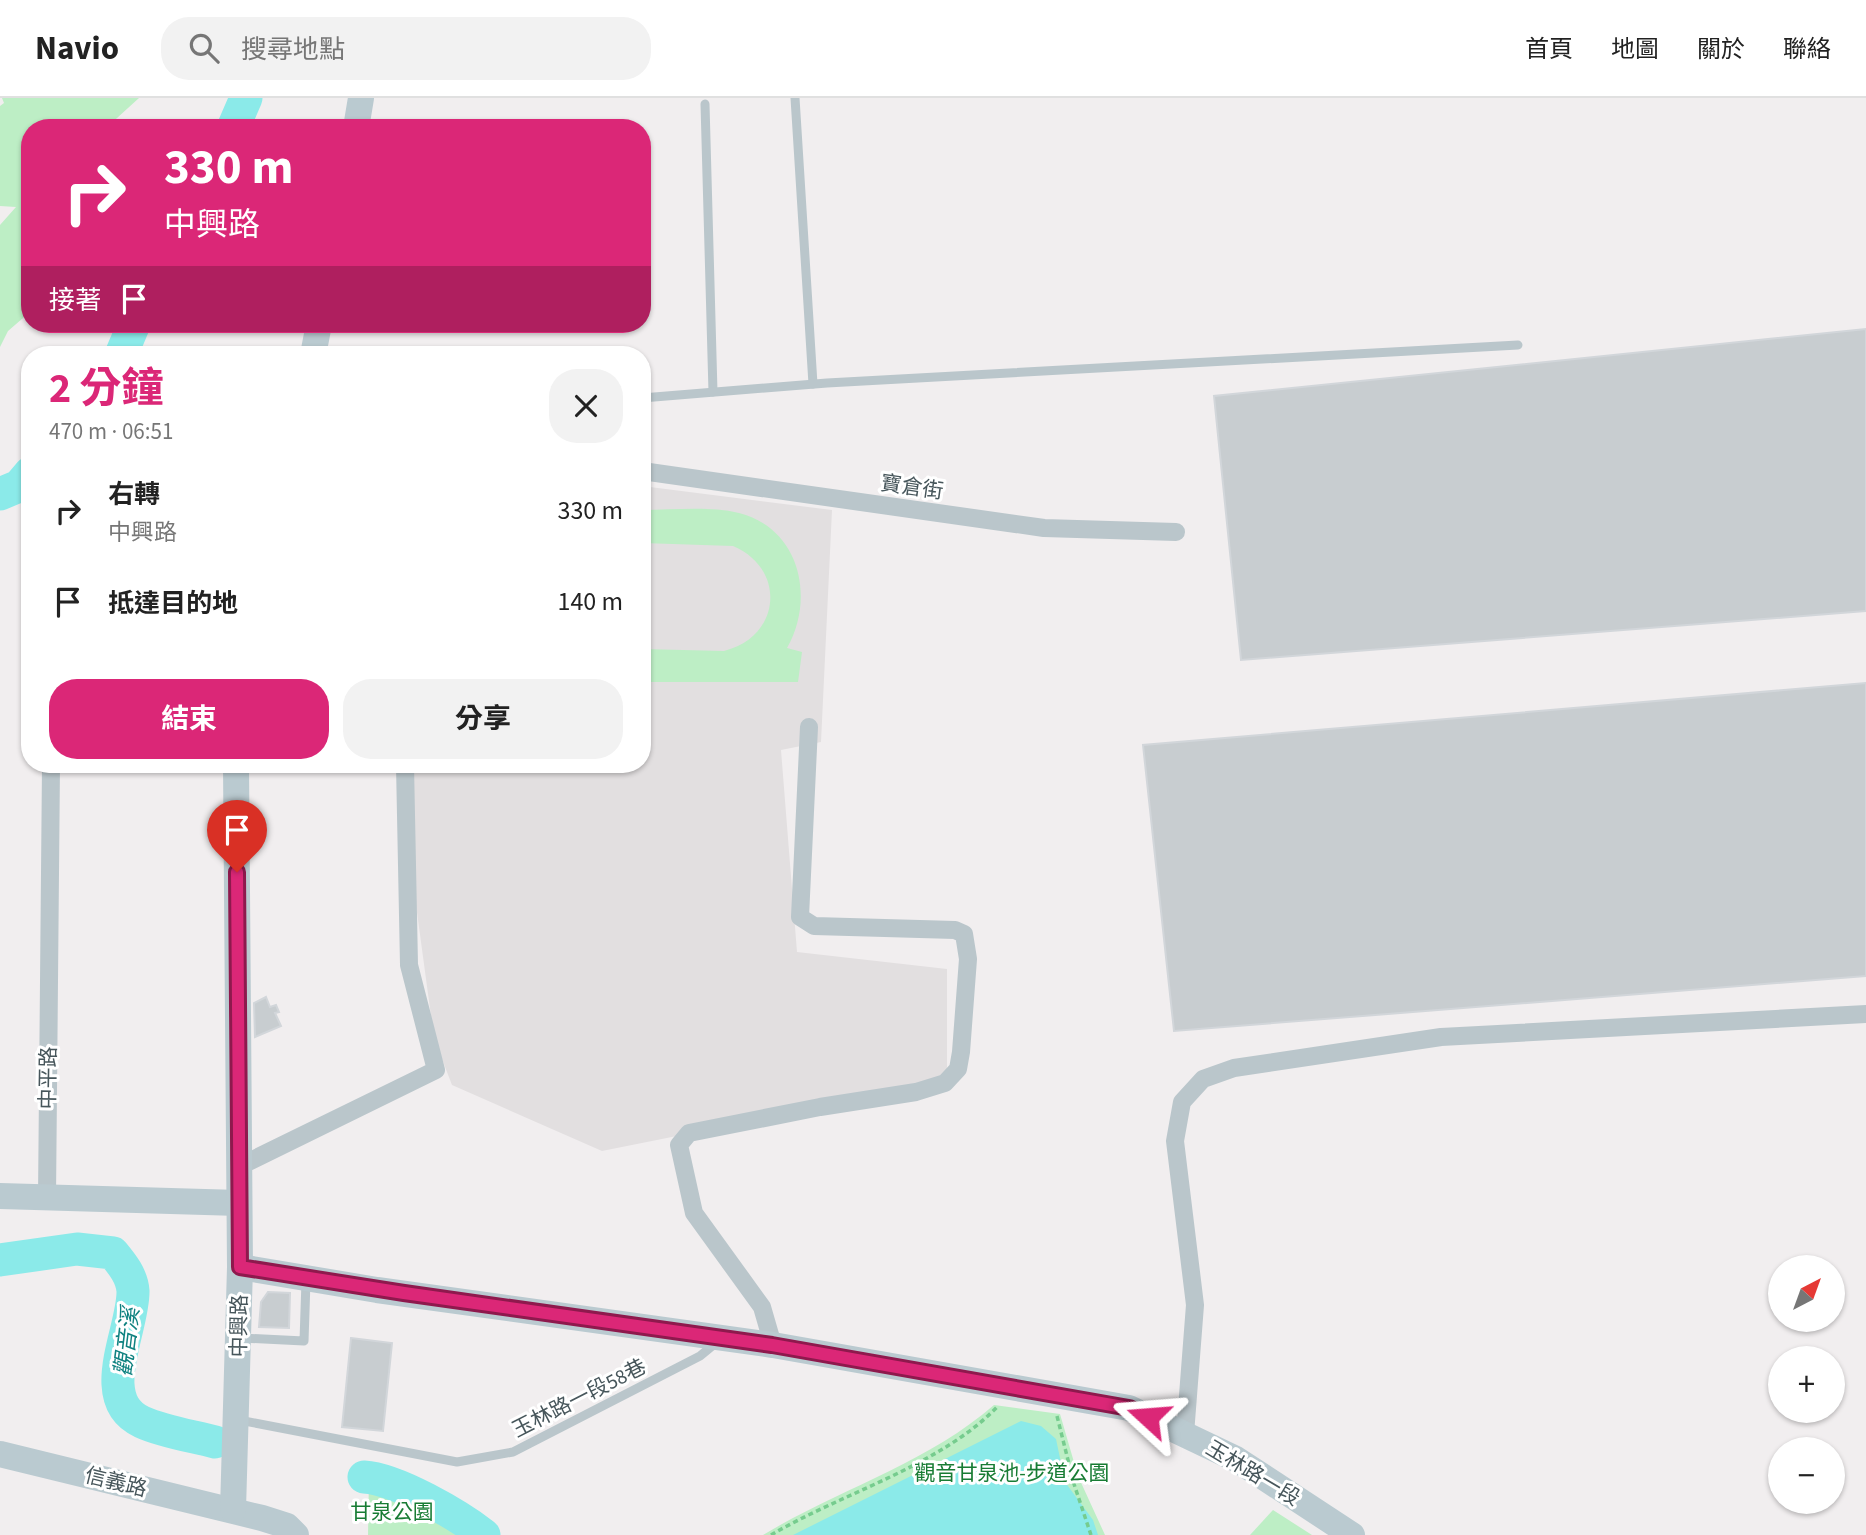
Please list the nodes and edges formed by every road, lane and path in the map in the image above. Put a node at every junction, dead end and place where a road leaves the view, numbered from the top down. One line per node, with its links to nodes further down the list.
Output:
1 (361, 98): 4 (street)
2 (795, 98): 6 (lane)
3 (705, 104): 7 (lane)
4 (358, 119)
5 (1518, 345): 6 (lane)
6 (813, 384): 7 (lane)
7 (713, 392): 8 (lane)
8 (651, 397)
9 (651, 472): 10 (street, 寶倉街)
10 (1176, 532)
11 (809, 727): 24 (street)
12 (51, 773): 18 (street, 中平路)
13 (236, 773): 16 (street, 中興路)
14 (405, 773): 16 (street)
15 (1866, 1014): 28 (street)
16 (240, 1166): 19 (street, 中興路)
17 (0, 1196): 18 (street)
18 (47, 1198): 19 (street)
19 (239, 1203): 20 (street, 中興路)
20 (240, 1267): 21 (street, 玉林路一段); 22 (street, 中興路)
21 (306, 1278): 22 (lane); 23 (street, 玉林路一段)
22 (239, 1338): 26 (street, 中興路)
23 (721, 1338): 24 (street, 玉林路一段); 26 (lane, 玉林路一段58巷)
24 (772, 1345): 25 (street, 玉林路一段)
25 (1007, 1388): 28 (street, 玉林路一段); 33 (path)
26 (238, 1420): 30 (street, 中興路)
27 (1058, 1420): 34 (path)
28 (1185, 1434): 35 (street, 玉林路一段)
29 (0, 1454): 30 (street, 信義路)
30 (233, 1510): 31 (street, 信義路)
31 (261, 1526): 32 (street, 信義路)
32 (296, 1535)
33 (771, 1535)
34 (1091, 1535)
35 (1352, 1535)

